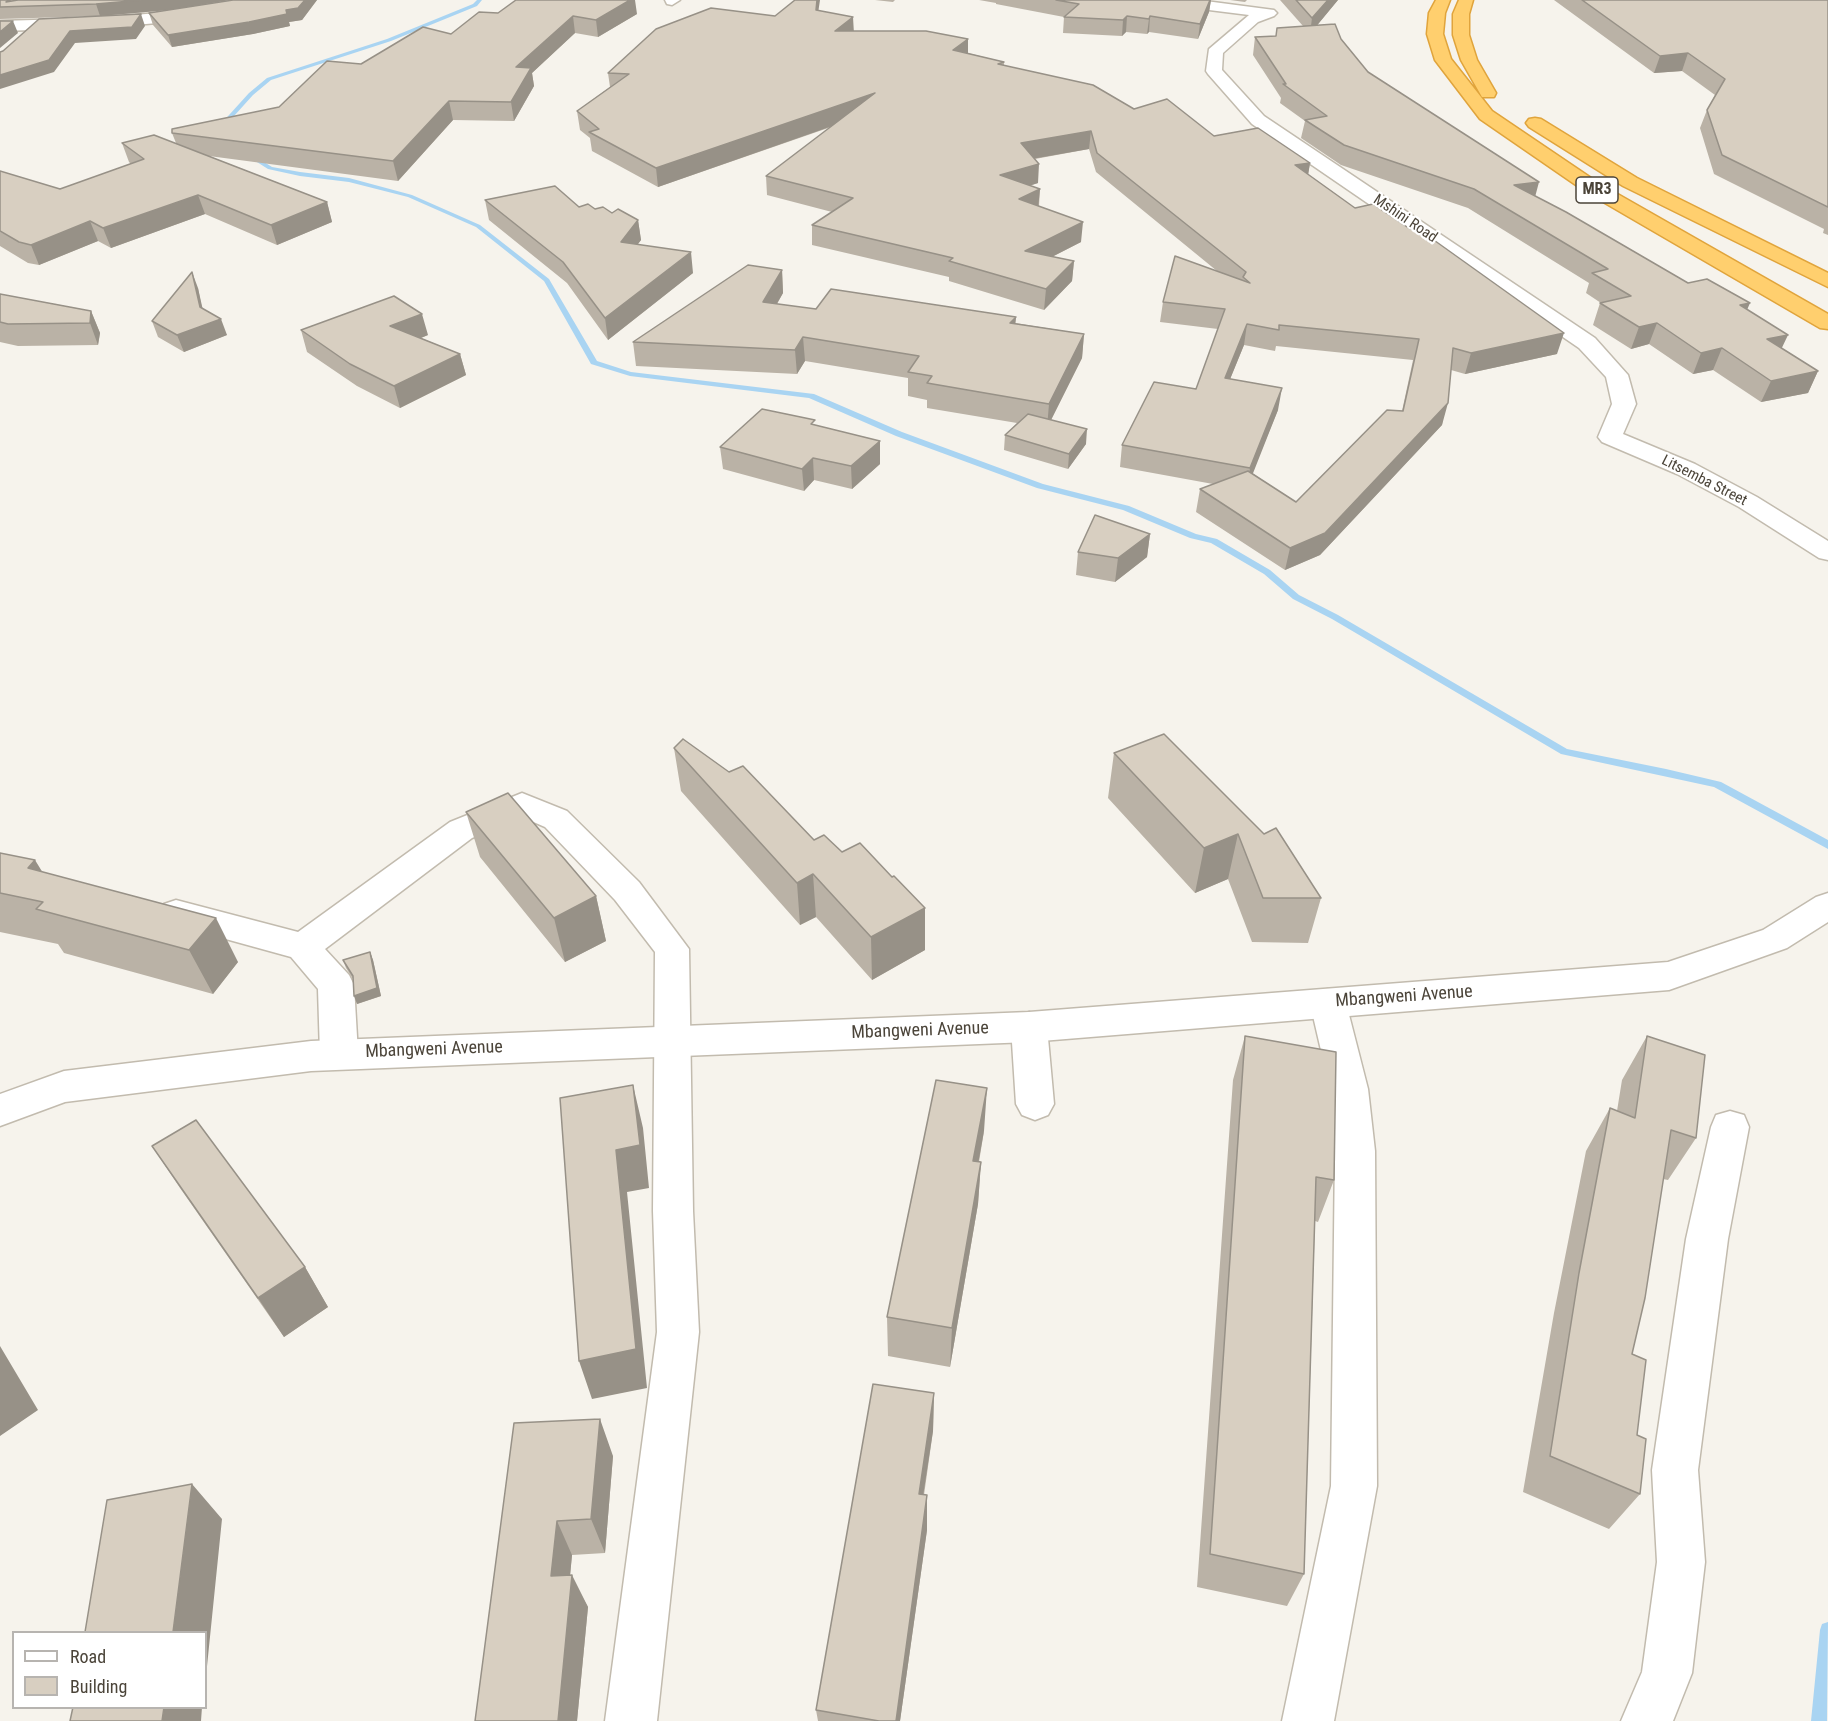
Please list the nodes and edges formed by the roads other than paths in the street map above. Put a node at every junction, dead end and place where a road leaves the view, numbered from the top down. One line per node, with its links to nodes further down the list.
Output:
1 (270, 0): 8 (street)
2 (1161, 0): 5 (street)
3 (1443, 0): 15 (highway)
4 (1466, 0): 10 (highway, MR3)
5 (1274, 7): 16 (street, Mshini Road)
6 (32, 10): 7 (street)
7 (0, 25): 8 (street)
8 (39, 25): 9 (street)
9 (24, 39)
10 (1486, 90): 11 (highway); 14 (highway, MR3)
11 (1502, 101)
12 (1518, 112): 13 (highway)
13 (1828, 281)
14 (1828, 310)
15 (1824, 332)
16 (1610, 437): 17 (street, Litsemba Street)
17 (1794, 533): 18 (street, Litsemba Street); 19 (street, Litsemba Street)
18 (1828, 552)
19 (1828, 570)
20 (146, 905): 22 (street)
21 (1828, 906): 23 (street, Mbangweni Avenue)
22 (303, 947): 25 (street); 26 (street)
23 (1328, 1003): 24 (street, Mbangweni Avenue); 31 (street)
24 (1029, 1027): 25 (street, Mbangweni Avenue); 27 (street)
25 (674, 1041): 26 (street, Mbangweni Avenue); 30 (street)
26 (339, 1054): 28 (street, Mbangweni Avenue)
27 (1035, 1104)
28 (0, 1110)
29 (1730, 1127): 32 (street)
30 (631, 1721)
31 (1308, 1721)
32 (1647, 1721)

